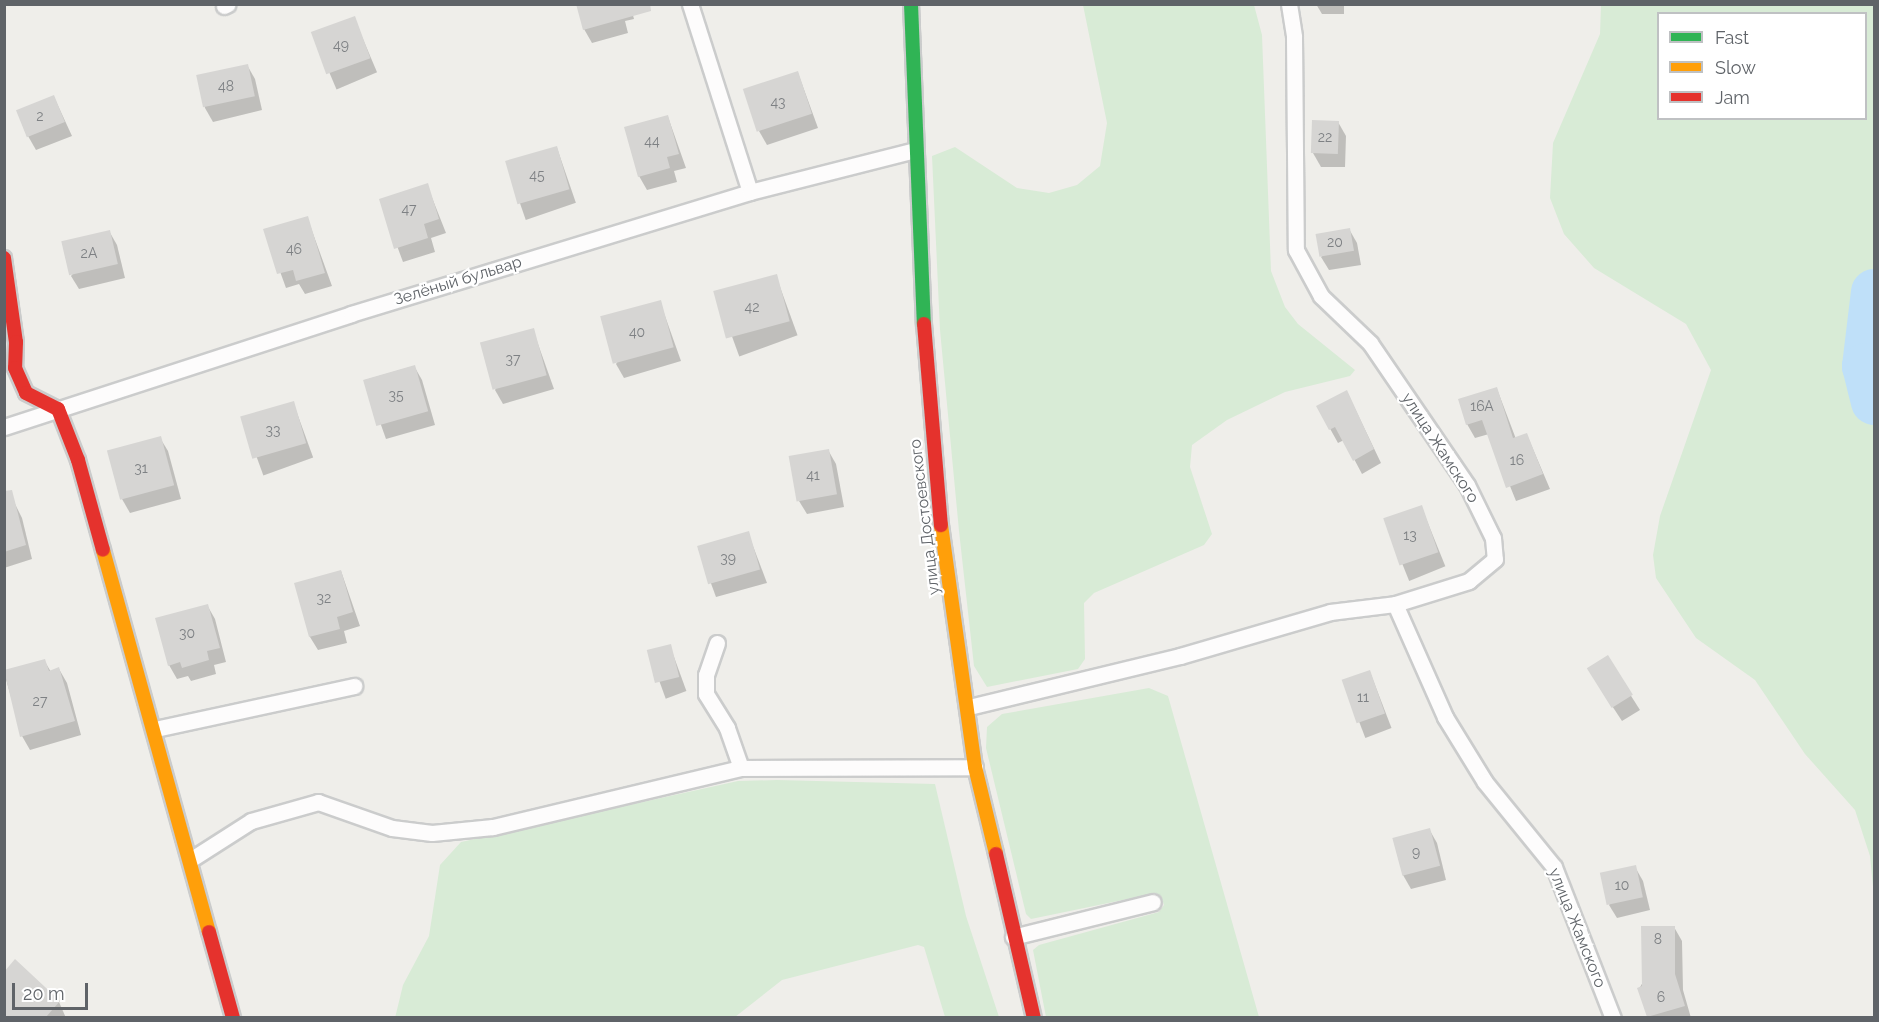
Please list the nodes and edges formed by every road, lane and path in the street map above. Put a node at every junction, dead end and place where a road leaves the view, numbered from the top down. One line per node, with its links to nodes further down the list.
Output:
1 (690, 4): 5 (lane)
2 (911, 4): 4 (main road, улица Достоевского)
3 (1289, 4): 9 (lane, улица Жамского)
4 (915, 150): 5 (lane, Зелёный бульвар); 12 (main road, улица Достоевского)
5 (750, 192): 7 (lane, Зелёный бульвар)
6 (4, 258): 7 (main road)
7 (58, 409): 8 (lane, Зелёный бульвар); 13 (main road)
8 (4, 427)
9 (1395, 604): 12 (lane); 21 (lane, улица Жамского)
10 (717, 643): 15 (lane)
11 (354, 686): 13 (lane)
12 (969, 707): 14 (main road, улица Достоевского)
13 (154, 729): 16 (main road)
14 (975, 767): 15 (lane); 18 (main road, улица Достоевского)
15 (741, 768): 16 (lane)
16 (190, 860): 19 (main road)
17 (1153, 902): 18 (lane)
18 (1013, 937): 20 (main road, улица Достоевского)
19 (233, 1017)
20 (1034, 1017)
21 (1613, 1017)

